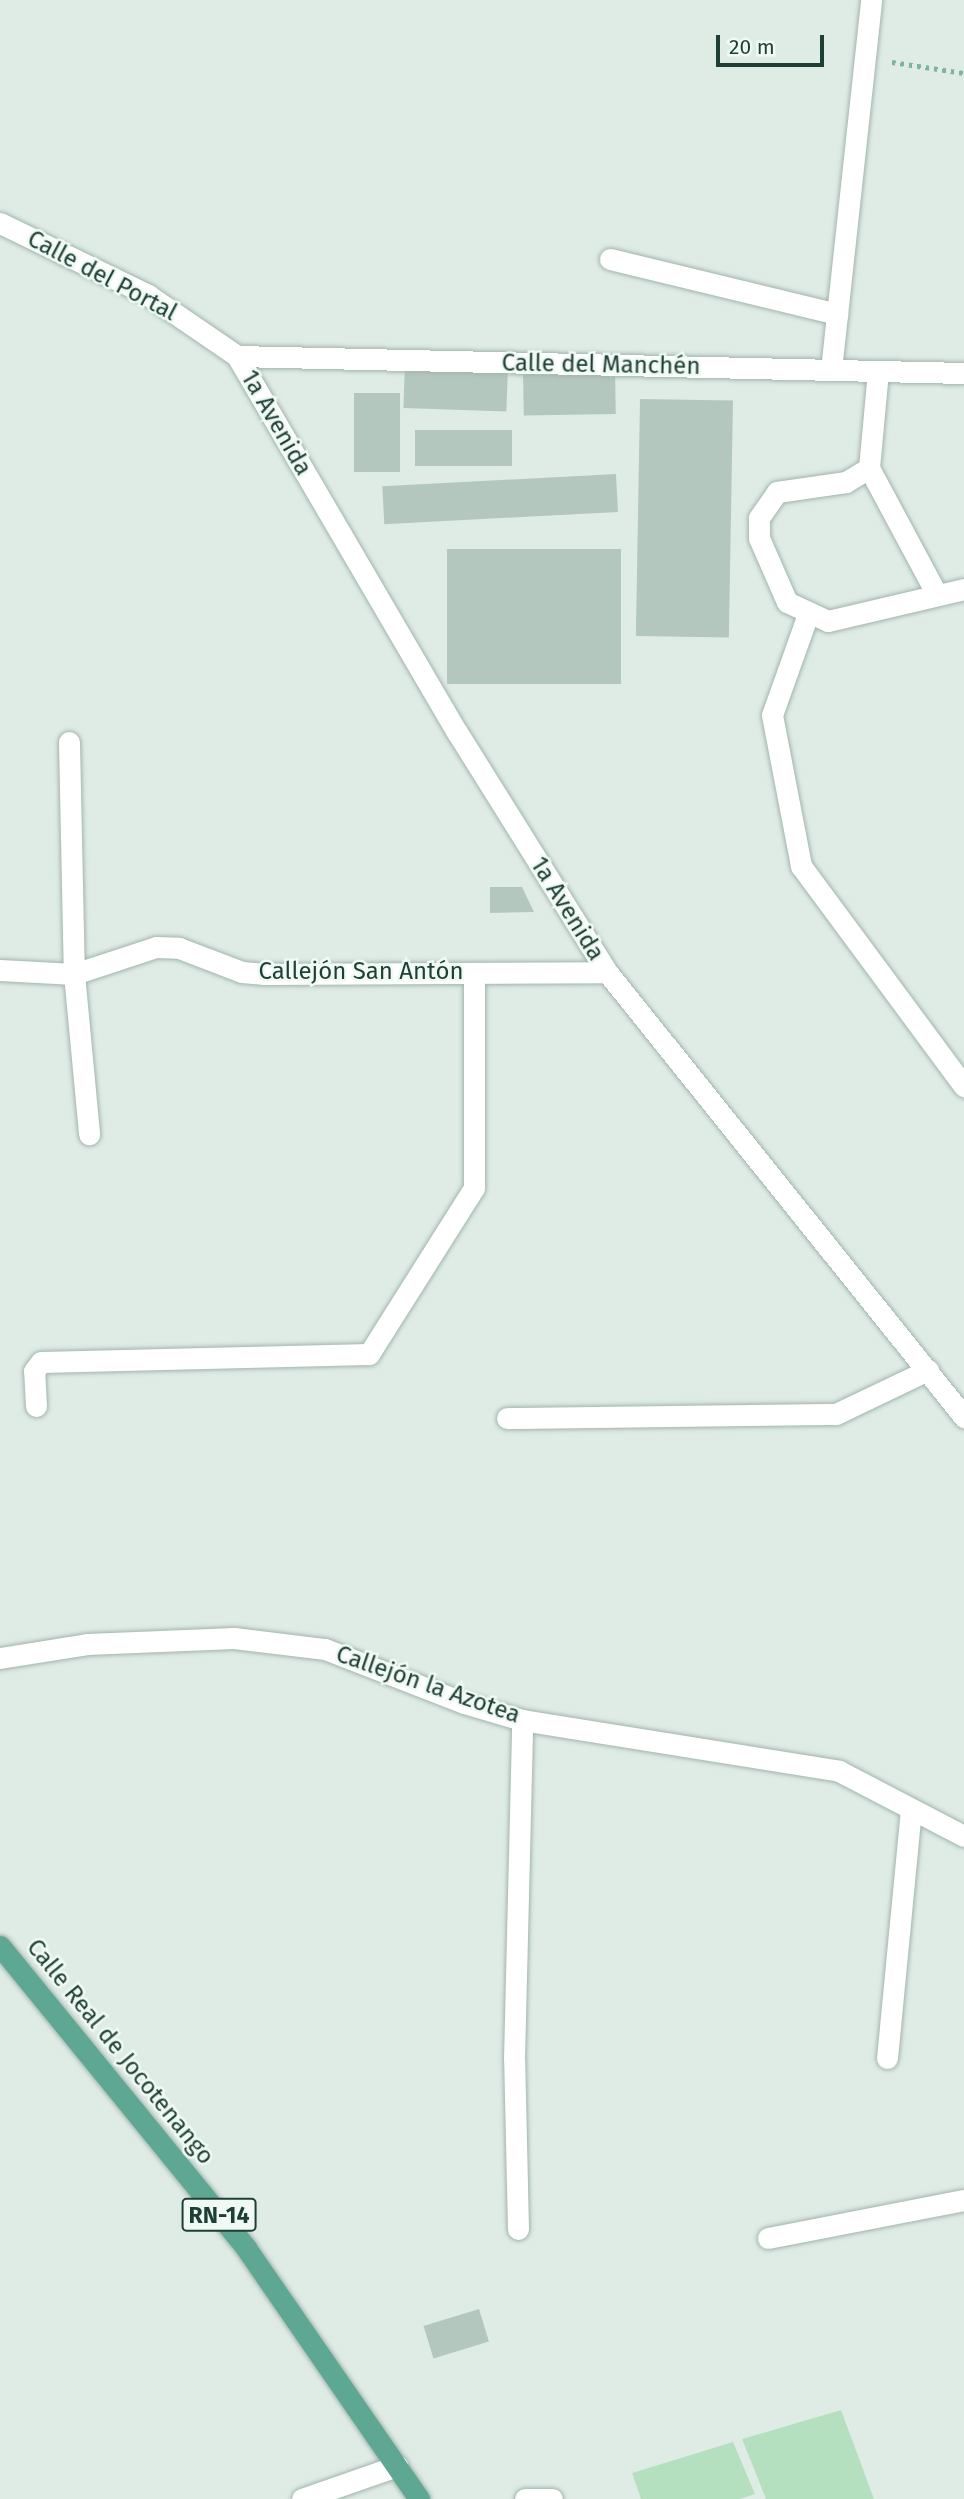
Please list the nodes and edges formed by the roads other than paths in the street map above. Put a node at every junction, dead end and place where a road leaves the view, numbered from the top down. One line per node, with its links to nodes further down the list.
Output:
1 (871, 0): 4 (street)
2 (0, 223): 5 (street, Calle del Portal)
3 (610, 258): 4 (street)
4 (837, 314): 6 (street)
5 (237, 356): 6 (street, Calle del Manchén); 15 (street, 1a Avenida)
6 (831, 370): 7 (street, Calle del Manchén)
7 (878, 371): 8 (street, Calle del Manchén); 9 (street)
8 (964, 373)
9 (869, 468): 11 (street); 12 (street)
10 (964, 589): 11 (street)
11 (937, 595): 12 (street)
12 (808, 614): 18 (street)
13 (69, 742): 17 (street)
14 (0, 970): 17 (street, Callejón San Antón)
15 (607, 972): 16 (street, Callejón San Antón); 20 (street, 1a Avenida)
16 (474, 973): 17 (street, Callejón San Antón); 21 (street)
17 (74, 974): 19 (street)
18 (964, 1086)
19 (89, 1134)
20 (928, 1370): 22 (street, 1a Avenida); 23 (street)
21 (36, 1406)
22 (964, 1417)
23 (507, 1418)
24 (0, 1658): 25 (street, Callejón la Azotea)
25 (522, 1720): 26 (street, Callejón la Azotea); 31 (street)
26 (911, 1810): 27 (street, Callejón la Azotea); 29 (street)
27 (964, 1836)
28 (0, 1946): 33 (main road, Calle Real de Jocotenango / RN-14)
29 (887, 2058)
30 (964, 2200): 32 (street)
31 (519, 2229)
32 (768, 2238)
33 (397, 2466): 34 (street); 35 (main road, Calle Real de Jocotenango / RN-14)
34 (302, 2499)
35 (419, 2499)
36 (525, 2499): 37 (street)
37 (552, 2499)

